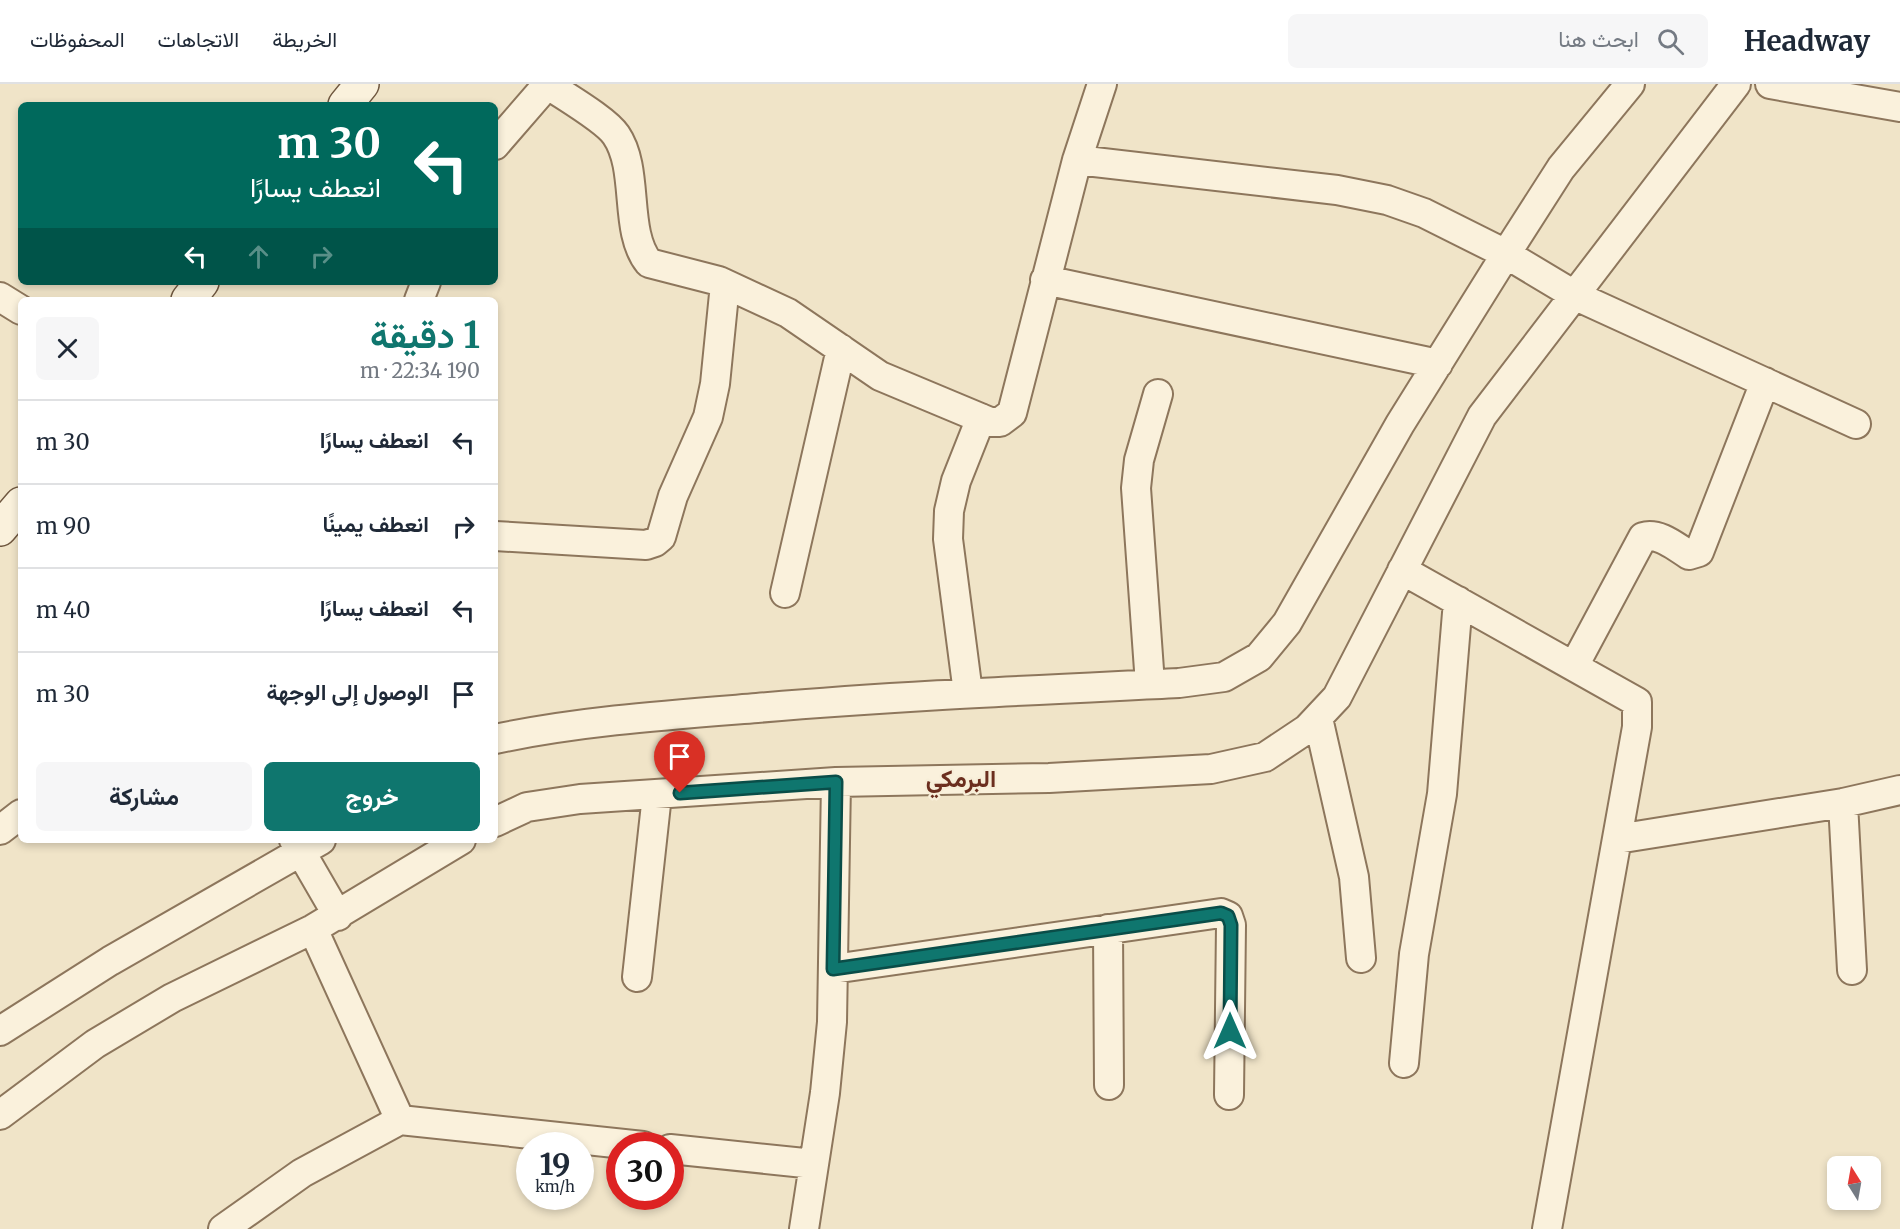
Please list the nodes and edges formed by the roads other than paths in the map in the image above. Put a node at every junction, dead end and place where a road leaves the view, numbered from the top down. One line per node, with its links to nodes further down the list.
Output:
1 (362, 84): 7 (main road)
2 (1102, 84): 10 (street)
3 (1630, 84): 11 (street)
4 (1737, 84): 15 (street)
5 (1770, 84): 8 (street)
6 (551, 85): 9 (street); 13 (street)
7 (347, 102)
8 (1900, 107)
9 (498, 142)
10 (1077, 160): 11 (street); 12 (street)
11 (1516, 259): 15 (street); 20 (street)
12 (1046, 280): 20 (street); 23 (street)
13 (725, 284): 19 (street); 27 (street)
14 (200, 285): 17 (main road)
15 (1569, 292): 21 (street); 28 (street)
16 (0, 297): 18 (street)
17 (190, 297)
18 (18, 308)
19 (841, 349): 23 (street); 29 (street)
20 (1438, 364): 32 (street)
21 (1765, 382): 24 (street); 31 (street)
22 (1158, 394): 32 (street)
23 (981, 418): 33 (street)
24 (1856, 424)
25 (18, 508): 26 (main road)
26 (0, 529)
27 (498, 536)
28 (1402, 570): 30 (street); 34 (street)
29 (785, 593)
30 (1458, 602): 31 (street); 53 (street)
31 (1574, 666): 43 (street)
32 (1150, 684): 33 (street)
33 (968, 693): 35 (street)
34 (1318, 718): 36 (street); 48 (street)
35 (498, 738)
36 (836, 782): 38 (street); 49 (street)
37 (1900, 790): 39 (street)
38 (657, 795): 41 (street); 51 (street)
39 (1843, 803): 43 (street); 50 (street)
40 (18, 816): 42 (street)
41 (498, 821)
42 (0, 830)
43 (1617, 839): 63 (street)
44 (456, 843): 46 (street)
45 (307, 851): 46 (street); 52 (street)
46 (328, 917): 56 (street); 57 (street)
47 (1108, 929): 49 (street); 54 (street); 55 (street)
48 (1360, 958)
49 (833, 969): 60 (street)
50 (1852, 970)
51 (637, 977)
52 (0, 1031)
53 (1404, 1063)
54 (1109, 1085)
55 (1229, 1095)
56 (0, 1115)
57 (400, 1120): 58 (street); 61 (street)
58 (606, 1142)
59 (684, 1150): 60 (street)
60 (814, 1164): 62 (street)
61 (223, 1229)
62 (804, 1229)
63 (1547, 1229)

